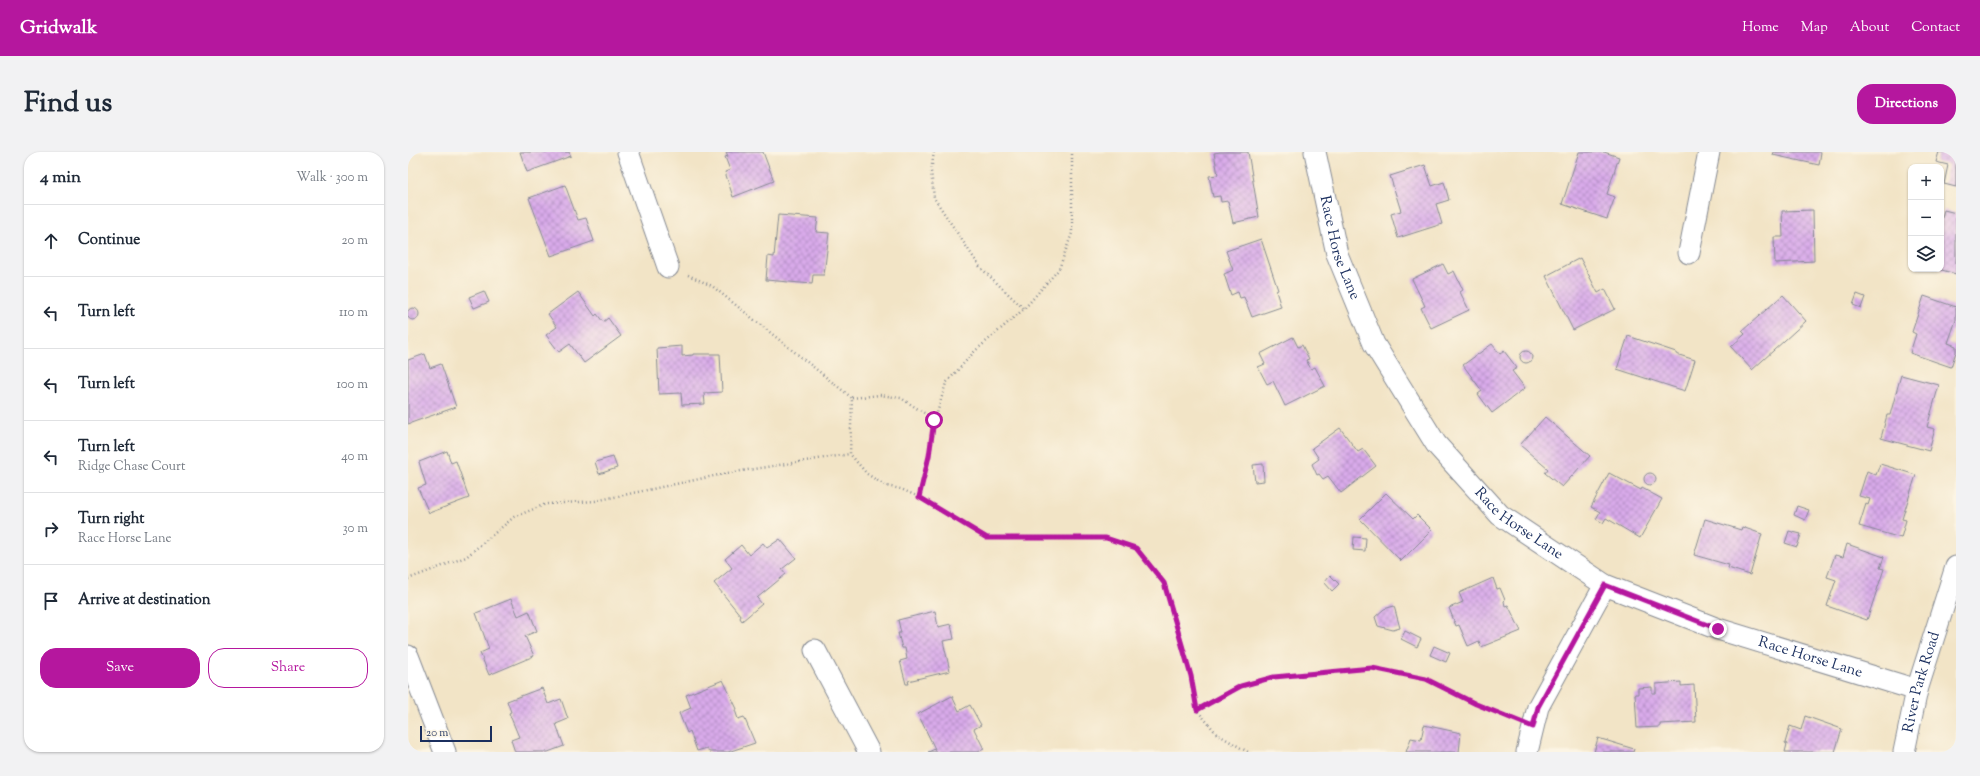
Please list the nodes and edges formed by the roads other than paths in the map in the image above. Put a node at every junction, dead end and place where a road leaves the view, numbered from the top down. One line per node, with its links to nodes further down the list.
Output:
1 (628, 152): 5 (street)
2 (1315, 152): 7 (street, Race Horse Lane)
3 (1709, 152): 4 (street)
4 (1689, 253)
5 (668, 267)
6 (1956, 567): 10 (street, River Park Road)
7 (1605, 585): 10 (street, Race Horse Lane); 13 (street)
8 (816, 650): 12 (street)
9 (408, 656): 11 (street)
10 (1918, 690): 14 (street, River Park Road)
11 (445, 752)
12 (869, 752)
13 (1526, 752)
14 (1904, 752)

